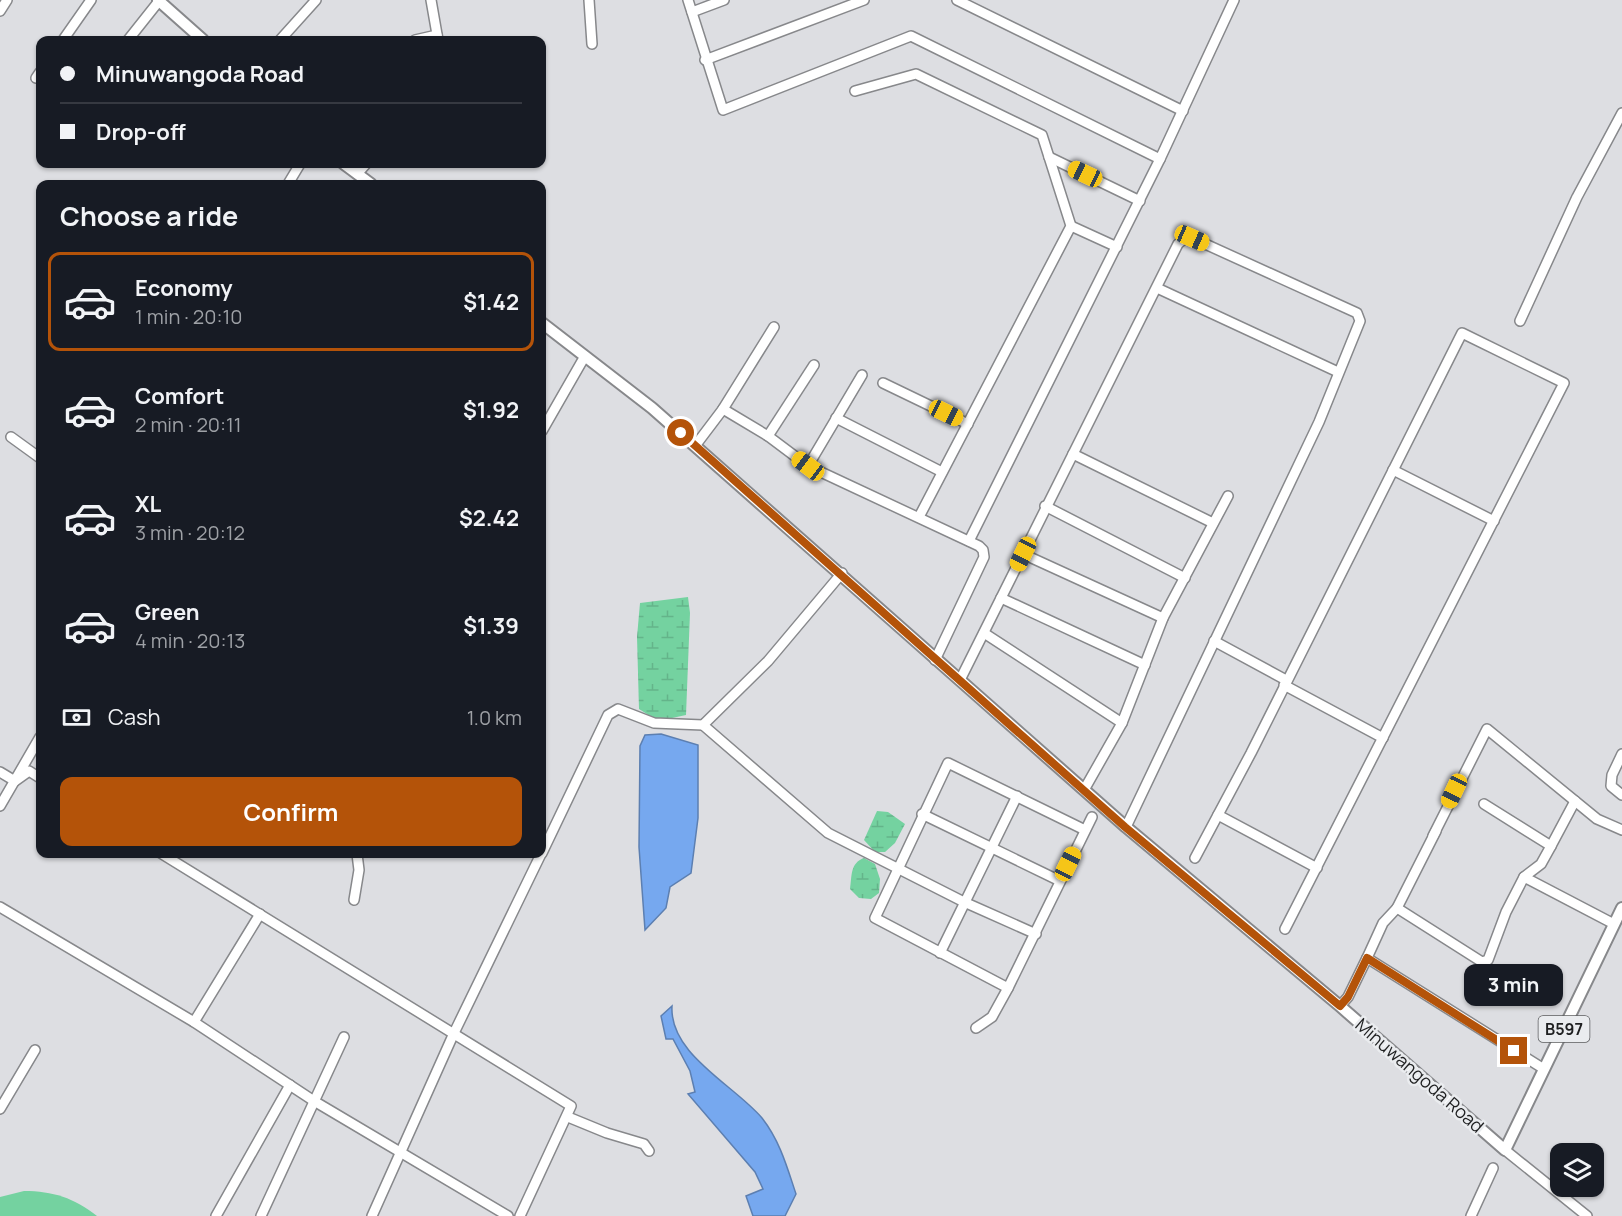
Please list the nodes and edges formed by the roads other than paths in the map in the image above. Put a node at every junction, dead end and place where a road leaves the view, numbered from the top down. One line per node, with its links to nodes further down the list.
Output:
1 (7, 0): 12 (street)
2 (91, 0): 14 (street)
3 (316, 0): 17 (street)
4 (431, 0): 18 (street)
5 (589, 0): 19 (street)
6 (688, 0): 13 (street)
7 (724, 0): 13 (street)
8 (864, 0): 20 (street)
9 (957, 0): 22 (street)
10 (1234, 0): 22 (street)
11 (158, 1): 15 (street); 16 (main road)
12 (0, 11)
13 (692, 12): 20 (street)
14 (66, 36)
15 (131, 36)
16 (198, 36)
17 (284, 36)
18 (437, 36)
19 (592, 44)
20 (705, 60): 25 (street)
21 (855, 91): 24 (street)
22 (1183, 111): 25 (street)
23 (1622, 113): 34 (street)
24 (1049, 157): 30 (street); 31 (street)
25 (1160, 159): 30 (street)
26 (349, 168): 28 (main road)
27 (362, 168): 28 (street)
28 (357, 174): 29 (main road)
29 (365, 180)
30 (1140, 201): 32 (street)
31 (1071, 226): 32 (street); 45 (street)
32 (1117, 247): 59 (street)
33 (1157, 288): 39 (street); 39 (street); 49 (street)
34 (1520, 321)
35 (546, 325): 37 (main road, Minuwangoda Road)
36 (774, 327): 42 (street)
37 (585, 356): 44 (street); 48 (main road, Minuwangoda Road)
38 (814, 365): 46 (street)
39 (1338, 372): 66 (street)
40 (862, 375): 43 (street)
41 (883, 383): 45 (street)
42 (723, 409): 46 (street); 48 (street)
43 (836, 418): 51 (street); 53 (street)
44 (546, 424)
45 (968, 424): 53 (street)
46 (768, 436): 51 (street)
47 (11, 437): 50 (street)
48 (695, 446): 61 (main road, Minuwangoda Road)
49 (1073, 454): 55 (street); 58 (street)
50 (36, 455)
51 (808, 466): 56 (street)
52 (1393, 470): 57 (street); 57 (street); 70 (street)
53 (942, 472): 56 (street)
54 (1228, 496): 58 (street)
55 (1045, 506): 60 (street); 62 (street)
56 (919, 517): 59 (street)
57 (1494, 521): 73 (street)
58 (1213, 523): 62 (street)
59 (969, 541): 67 (street)
60 (1023, 554): 63 (street); 64 (street)
61 (842, 573): 67 (main road, Minuwangoda Road); 72 (street)
62 (1185, 578): 64 (street)
63 (1001, 598): 65 (street); 68 (street)
64 (1163, 618): 68 (street)
65 (984, 633): 69 (street); 71 (street)
66 (1214, 640): 70 (street); 88 (street)
67 (935, 660): 69 (main road, Minuwangoda Road)
68 (1145, 665): 71 (street)
69 (960, 680): 79 (main road, Minuwangoda Road)
70 (1285, 683): 73 (street); 86 (street)
71 (1122, 723): 79 (street)
72 (703, 725): 92 (street); 100 (street)
73 (1383, 738): 101 (street)
74 (36, 744): 78 (street)
75 (1622, 754): 80 (street)
76 (0, 772): 78 (street)
77 (36, 775): 78 (street)
78 (15, 781): 84 (street)
79 (1084, 790): 88 (main road, Minuwangoda Road)
80 (1622, 795)
81 (1017, 796): 85 (street); 89 (street); 94 (street)
82 (1575, 801): 90 (street); 93 (street); 99 (street)
83 (1484, 804): 93 (street)
84 (0, 806)
85 (922, 814): 94 (street); 100 (street)
86 (1218, 815): 98 (street); 101 (street)
87 (1092, 817): 89 (street)
88 (1125, 827): 116 (main road, Minuwangoda Road)
89 (1085, 830): 103 (street)
90 (1622, 830)
91 (1436, 831): 99 (street)
92 (546, 843)
93 (1551, 846): 102 (street)
94 (991, 848): 103 (street); 105 (street)
95 (169, 858): 109 (street)
96 (358, 858): 104 (street)
97 (539, 858): 119 (street)
98 (1195, 858)
99 (1421, 862): 107 (street)
100 (897, 867): 105 (street); 113 (street)
101 (1317, 868): 111 (street)
102 (1524, 877): 107 (street); 110 (street)
103 (1060, 881): 112 (street)
104 (354, 900)
105 (964, 902): 112 (street); 113 (street)
106 (0, 907): 117 (street)
107 (1397, 908): 114 (street)
108 (1622, 908): 110 (main road, B597)
109 (260, 914): 117 (street); 119 (street)
110 (1614, 924): 122 (main road, B597)
111 (1285, 929)
112 (1036, 934): 115 (street)
113 (939, 953): 115 (street)
114 (1367, 958): 116 (street); 122 (street)
115 (1008, 988): 118 (street)
116 (1340, 1006): 127 (main road, Minuwangoda Road)
117 (194, 1022): 123 (street)
118 (976, 1028)
119 (454, 1033): 126 (street); 129 (street)
120 (344, 1037): 124 (street)
121 (35, 1050): 125 (street)
122 (1544, 1068): 127 (main road, B597)
123 (291, 1085): 124 (street); 131 (street)
124 (314, 1101): 129 (street); 132 (street)
125 (0, 1109)
126 (568, 1117): 128 (street); 135 (street)
127 (1505, 1150): 137 (street)
128 (649, 1151)
129 (401, 1154): 133 (street); 134 (street)
130 (1493, 1168): 136 (street)
131 (216, 1216)
132 (261, 1216)
133 (372, 1216)
134 (508, 1216)
135 (520, 1216)
136 (1471, 1216)
137 (1587, 1216)

